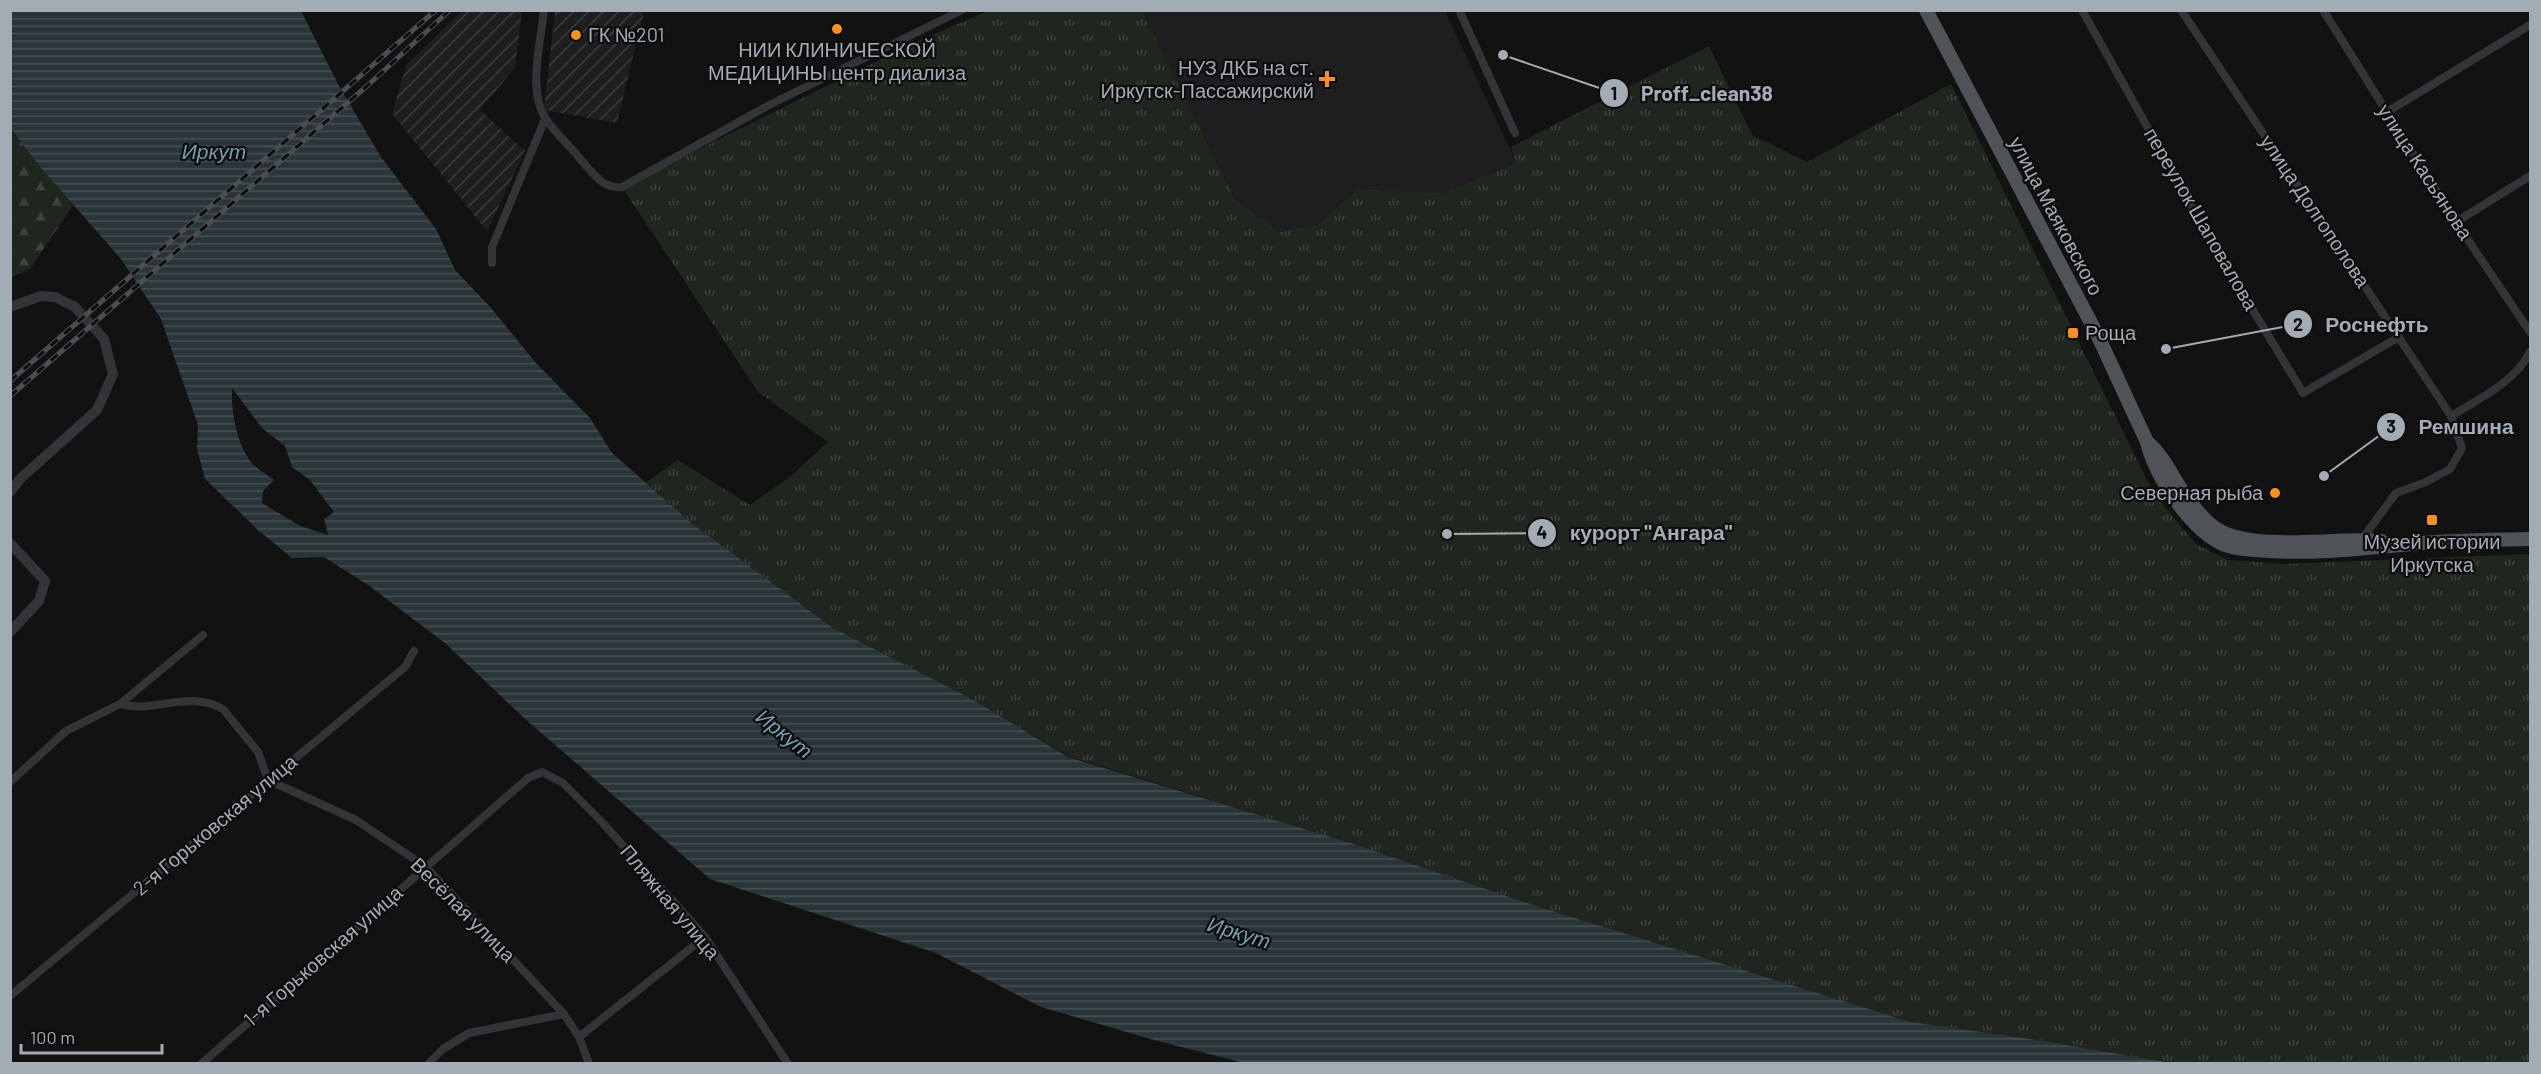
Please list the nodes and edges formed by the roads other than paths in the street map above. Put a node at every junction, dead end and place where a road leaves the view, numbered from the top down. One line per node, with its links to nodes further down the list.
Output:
1 (544, 10): 10 (street)
2 (962, 10): 10 (street)
3 (1458, 10): 11 (street)
4 (1926, 10): 20 (main road, улица Маяковского)
5 (2082, 10): 17 (street, переулок Шаповалова)
6 (2181, 10): 17 (street, улица Долгополова)
7 (2323, 10): 9 (street, улица Касьянова)
8 (2530, 25): 9 (street)
9 (2387, 112): 13 (street, улица Касьянова)
10 (545, 119): 14 (street)
11 (1515, 133)
12 (2530, 176): 13 (street)
13 (2456, 222): 16 (street, улица Касьянова)
14 (492, 263)
15 (10, 307): 21 (street)
16 (2530, 332)
17 (2399, 337): 19 (street, улица Долгополова)
18 (2530, 352): 19 (street)
19 (2451, 416): 22 (street, улица Долгополова)
20 (2147, 442): 22 (main road, улица Маяковского); 25 (main road, улица Маяковского)
21 (10, 492)
22 (2362, 539): 25 (main road, улица Маяковского)
23 (2530, 539): 25 (main road, улица Маяковского)
24 (10, 543): 26 (street)
25 (2414, 543)
26 (10, 632)
27 (203, 634): 29 (street)
28 (414, 651): 31 (street, 2-я Горьковская улица)
29 (120, 704): 31 (street); 32 (street)
30 (528, 778): 33 (street, 1-я Горьковская улица); 34 (street, Пляжная улица)
31 (268, 780): 33 (street, Весёлая улица); 35 (street, 2-я Горьковская улица)
32 (10, 782)
33 (426, 867): 36 (street, Весёлая улица); 38 (street, 1-я Горьковская улица)
34 (705, 937): 37 (street); 41 (street, Пляжная улица)
35 (10, 996)
36 (564, 1014): 37 (street, Весёлая улица); 39 (street)
37 (579, 1037): 40 (street, Весёлая улица)
38 (201, 1064)
39 (428, 1064)
40 (589, 1064)
41 (788, 1064)

